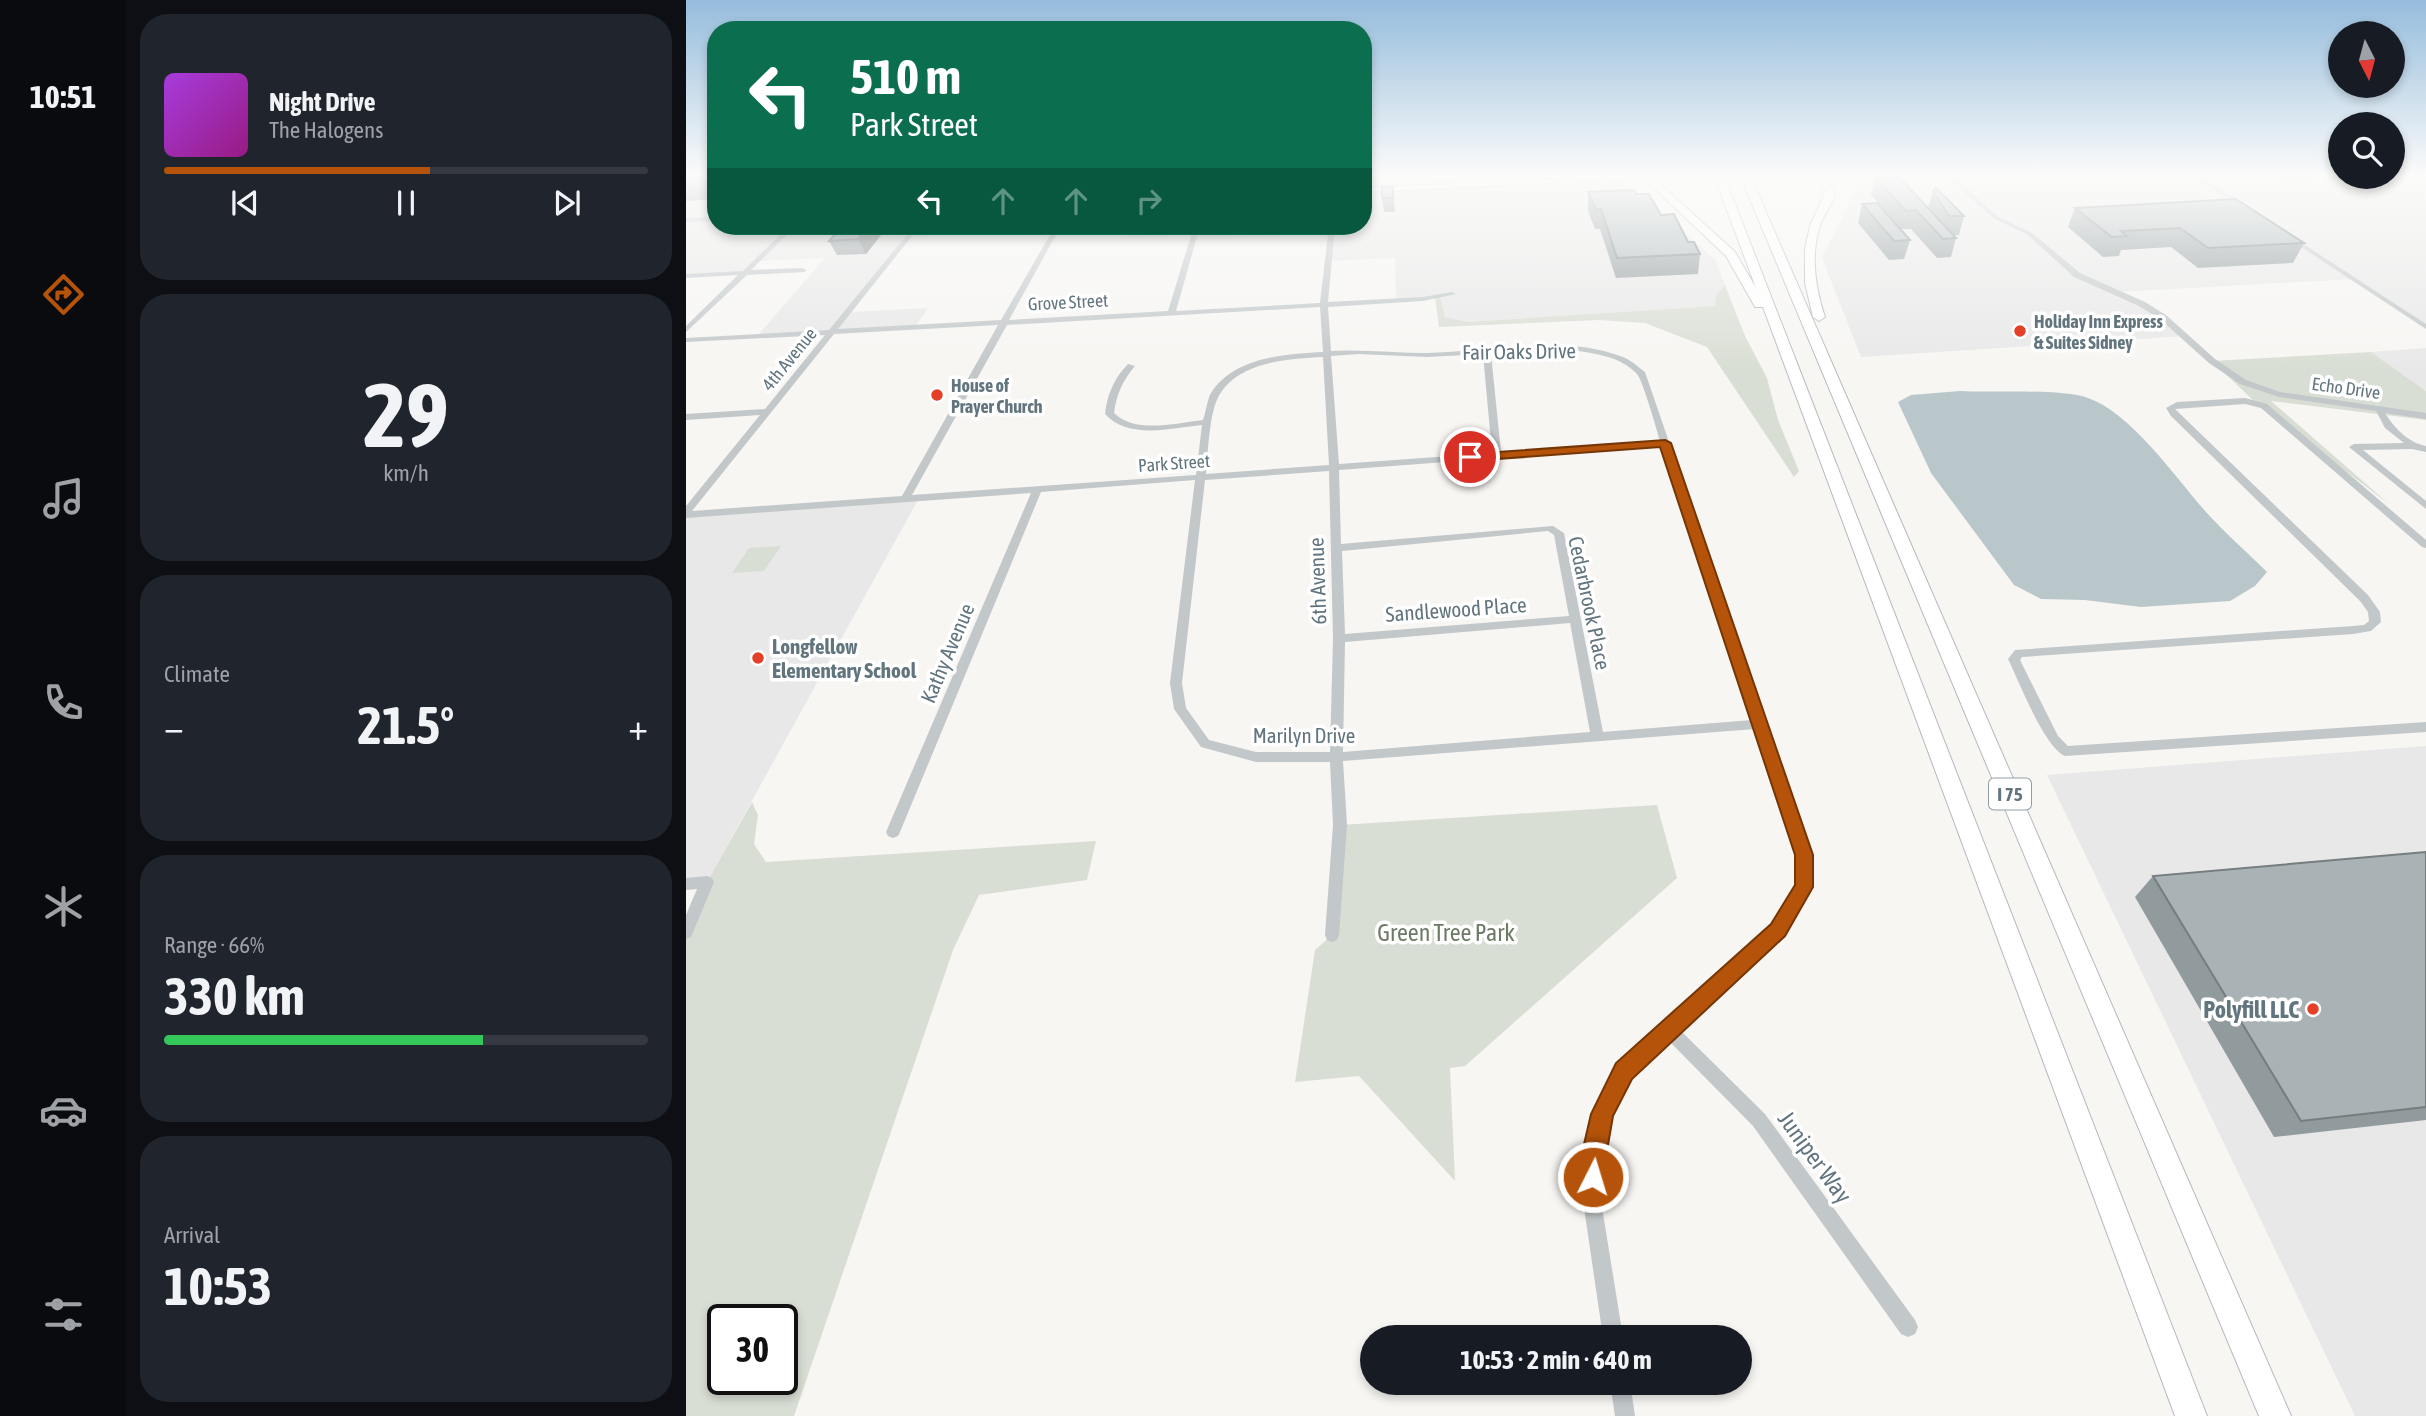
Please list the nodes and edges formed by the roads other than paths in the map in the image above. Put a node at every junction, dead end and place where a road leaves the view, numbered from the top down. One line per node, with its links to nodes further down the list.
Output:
1 (779, 239): 13 (street)
2 (906, 239): 21 (street, 4th Avenue)
3 (1051, 239): 18 (street)
4 (1192, 239): 17 (street)
5 (1331, 239): 16 (street, 6th Avenue)
6 (1715, 239): 25 (highway)
7 (1743, 239): 25 (highway, I 75)
8 (1772, 239): 27 (highway, I 75)
9 (1813, 239): 27 (highway)
10 (2036, 239): 28 (street, Echo Drive)
11 (2293, 239): 19 (street)
12 (802, 270): 13 (street)
13 (745, 272): 14 (street); 20 (street)
14 (686, 276)
15 (1452, 293): 16 (street, Grove Street)
16 (1324, 305): 17 (street, Grove Street); 24 (street, 6th Avenue)
17 (1172, 312): 18 (street, Grove Street)
18 (1005, 322): 21 (street, Grove Street); 43 (street)
19 (2426, 327)
20 (686, 330)
21 (831, 332): 22 (street, Grove Street); 31 (street, 4th Avenue)
22 (686, 340)
23 (1488, 351): 24 (street, Fair Oaks Drive); 35 (street, Fair Oaks Drive); 38 (street)
24 (1325, 354): 34 (street, Marilyn Drive); 40 (street, 6th Avenue)
25 (1789, 357): 63 (highway, I 75)
26 (1131, 366): 34 (street)
27 (1833, 380): 64 (highway, I 75)
28 (2262, 390): 29 (street); 30 (street, Echo Drive)
29 (2256, 402): 46 (street); 51 (street)
30 (2379, 409): 32 (street, Echo Drive); 36 (street)
31 (766, 412): 33 (street); 45 (street, 4th Avenue)
32 (2426, 416)
33 (686, 417)
34 (1207, 422): 41 (street, Marilyn Drive)
35 (1665, 443): 38 (street, Park Street); 50 (street, Fair Oaks Drive)
36 (2412, 446): 37 (street); 39 (street); 44 (street)
37 (2426, 449)
38 (1497, 456): 40 (street, Park Street)
39 (2426, 457)
40 (1334, 467): 41 (street, Park Street); 47 (street, 6th Avenue)
41 (1198, 477): 42 (street, Park Street); 53 (street, Marilyn Drive)
42 (1037, 489): 43 (street, Park Street); 54 (street, Kathy Avenue)
43 (905, 499): 45 (street, Park Street)
44 (2426, 506)
45 (686, 514)
46 (2426, 545)
47 (1335, 548): 48 (street, Cedarbrook Place); 49 (street, 6th Avenue)
48 (1576, 619): 49 (street, Sandlewood Place); 52 (street, Cedarbrook Place)
49 (1339, 638): 53 (street, 6th Avenue)
50 (1761, 724): 52 (street, Marilyn Drive); 58 (street, Fair Oaks Drive)
51 (2426, 727)
52 (1597, 735): 53 (street, Marilyn Drive)
53 (1336, 757): 57 (street, 6th Avenue)
54 (893, 832)
55 (686, 884): 56 (street)
56 (686, 932)
57 (1332, 935)
58 (1668, 1029): 59 (street, Fair Oaks Drive); 60 (street, Juniper Way)
59 (1611, 1325)
60 (1908, 1328)
61 (1622, 1395): 62 (street)
62 (1625, 1416)
63 (2191, 1416)
64 (2275, 1416)

